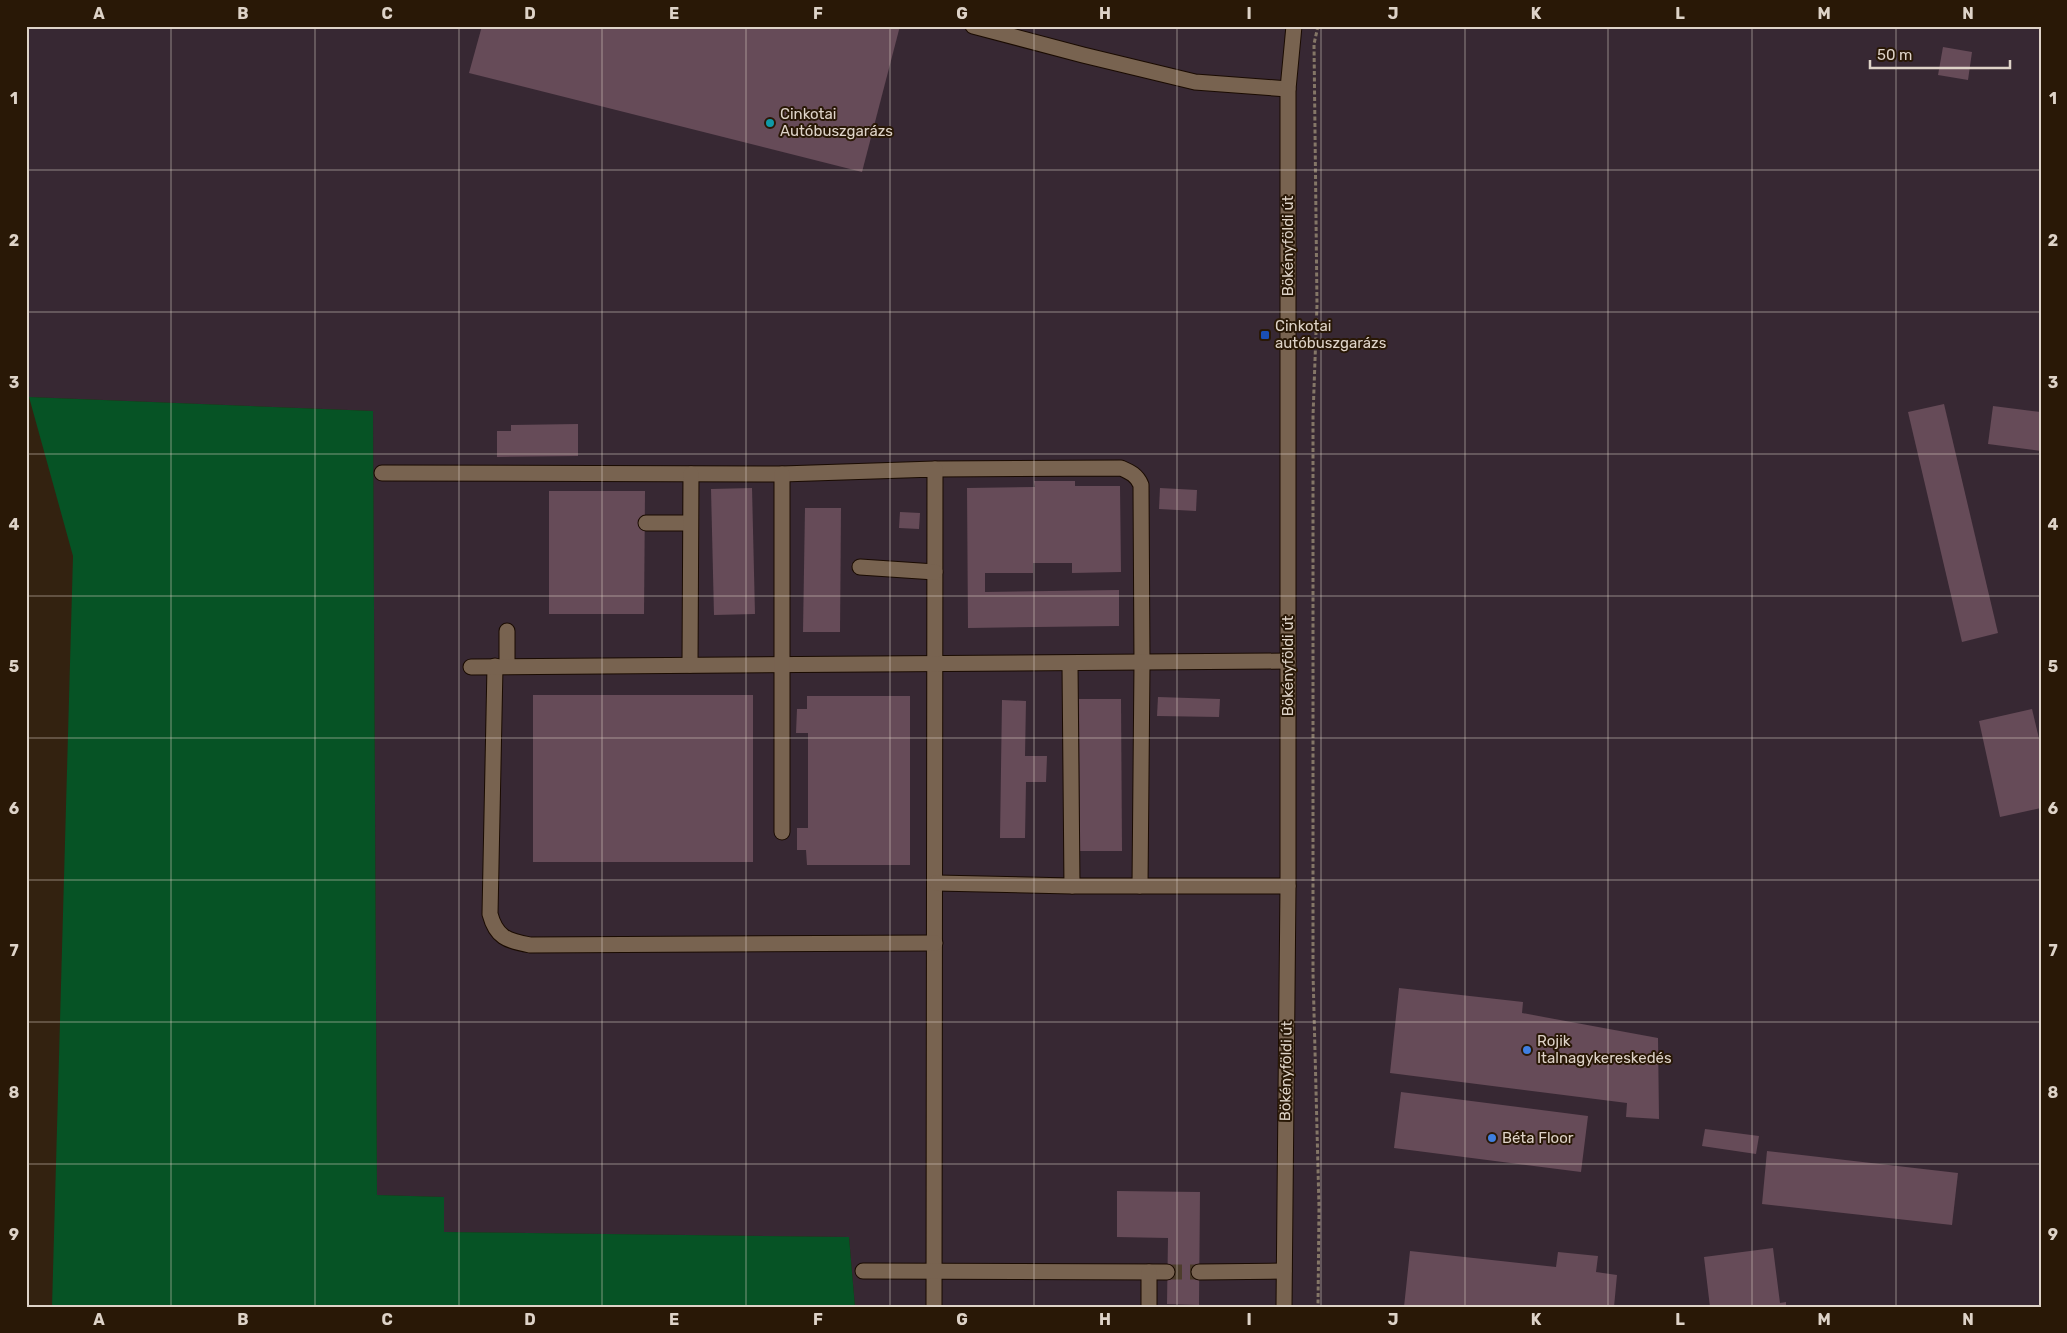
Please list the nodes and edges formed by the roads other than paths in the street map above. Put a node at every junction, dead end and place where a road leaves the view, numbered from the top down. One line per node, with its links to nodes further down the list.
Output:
1 (973, 26): 3 (street)
2 (1294, 26): 3 (street, Bökényföldi út)
3 (1288, 89): 13 (street, Bökényföldi út)
4 (935, 469): 7 (street); 11 (street); 16 (street)
5 (382, 473): 6 (street)
6 (691, 474): 7 (street); 9 (street)
7 (782, 474): 17 (street)
8 (646, 523): 9 (street)
9 (690, 523): 20 (street)
10 (860, 568): 11 (street)
11 (935, 572): 14 (street)
12 (507, 631): 19 (street)
13 (1288, 661): 16 (street); 25 (street, Bökényföldi út)
14 (936, 664): 15 (street); 17 (street); 22 (street)
15 (1070, 664): 16 (street); 23 (street)
16 (1142, 664): 24 (street)
17 (782, 665): 20 (street); 21 (street)
18 (471, 666): 19 (street)
19 (501, 666): 20 (street); 26 (street)
20 (690, 666)
21 (782, 832)
22 (936, 883): 23 (street); 26 (street)
23 (1072, 886): 24 (street)
24 (1140, 886): 25 (street)
25 (1288, 886): 29 (street, Bökényföldi út)
26 (935, 943): 28 (street)
27 (863, 1271): 28 (street)
28 (934, 1271): 30 (street); 33 (street)
29 (1284, 1271): 32 (street); 35 (street, Bökényföldi út)
30 (1149, 1272): 31 (street); 34 (street)
31 (1167, 1272)
32 (1199, 1272)
33 (934, 1307)
34 (1149, 1307)
35 (1284, 1307)

